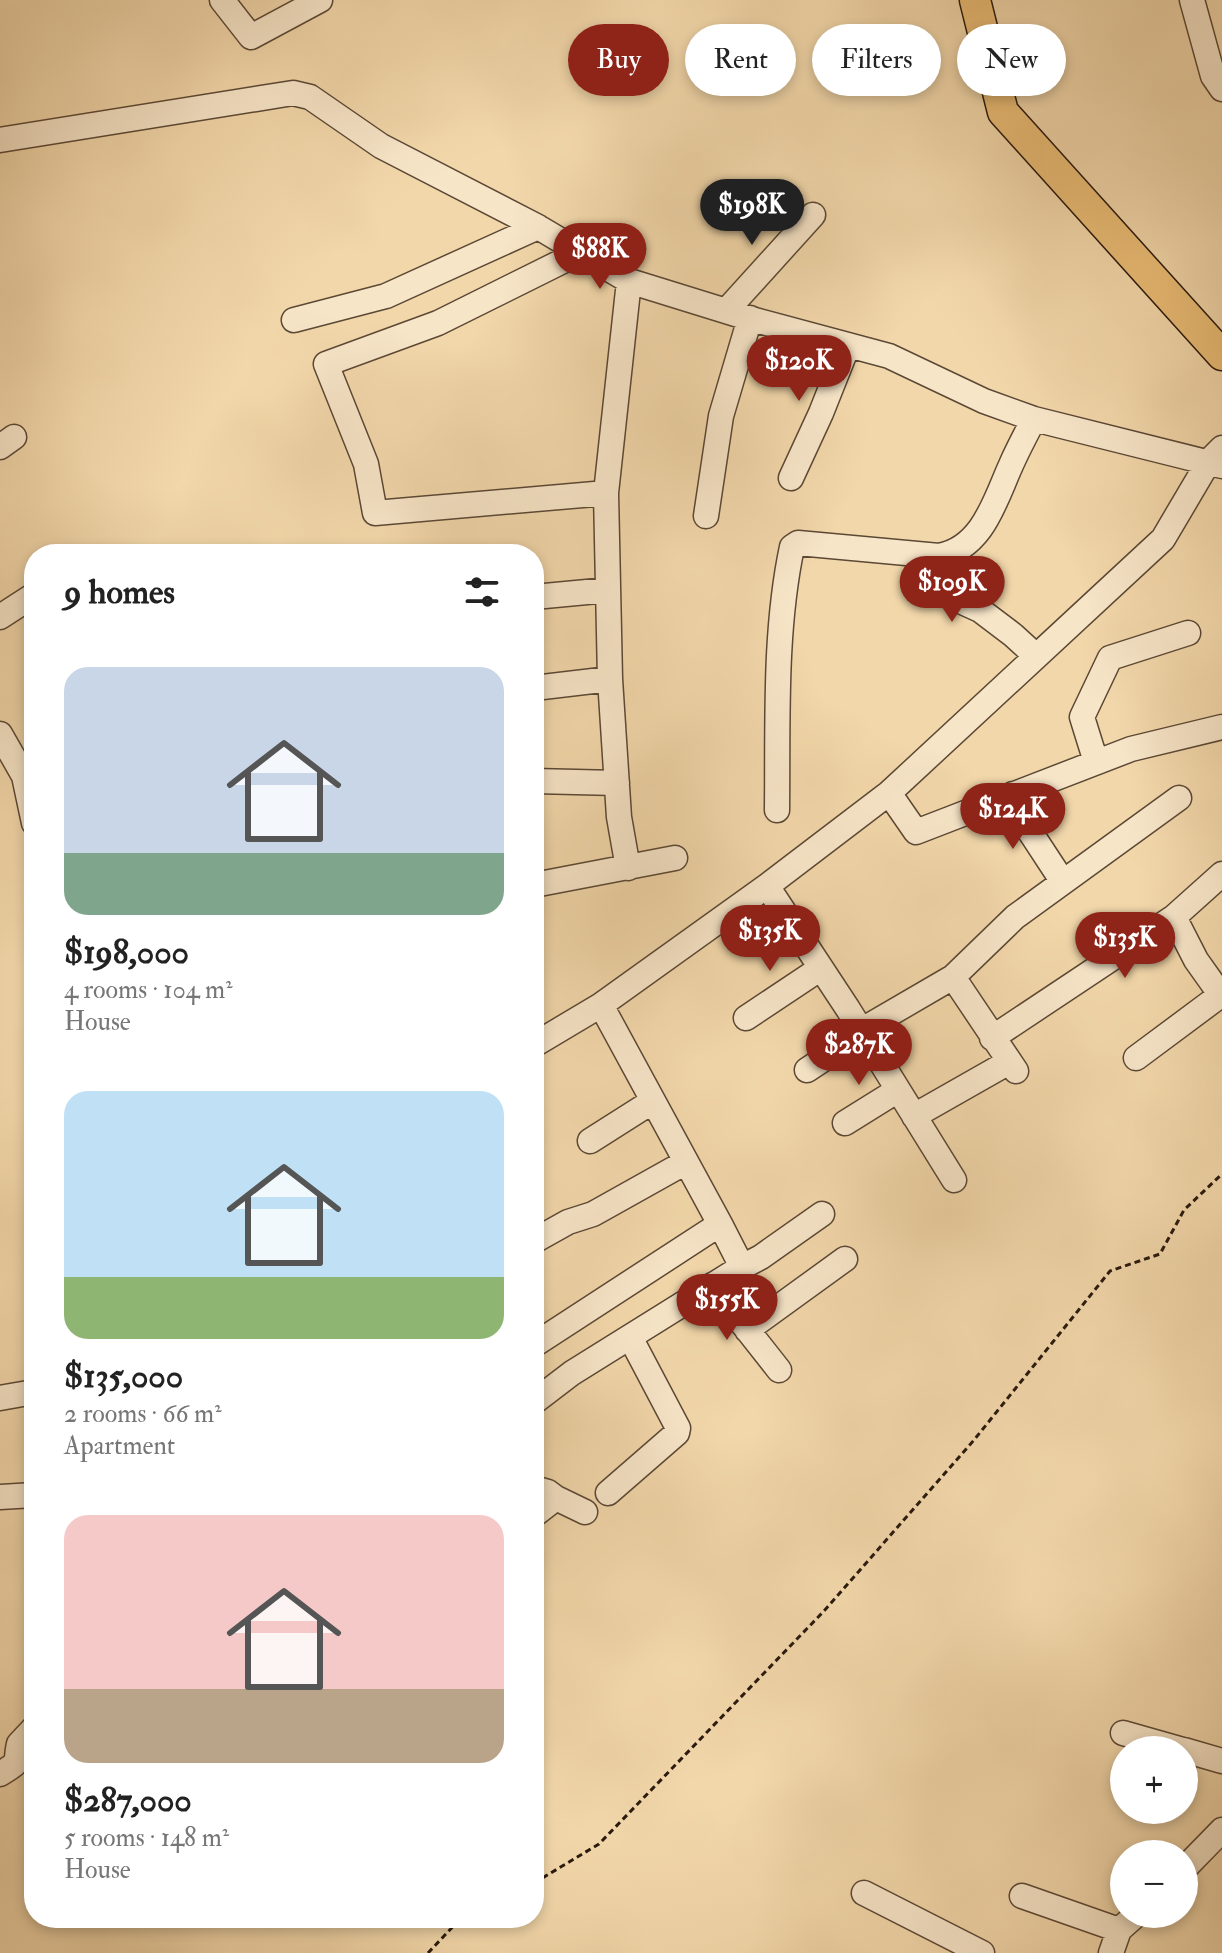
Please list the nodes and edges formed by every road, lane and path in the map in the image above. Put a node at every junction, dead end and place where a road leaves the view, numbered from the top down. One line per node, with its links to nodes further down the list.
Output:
1 (222, 0): 2 (street)
2 (320, 0)
3 (975, 0): 14 (main road)
4 (1192, 0): 5 (street)
5 (1222, 89)
6 (0, 140): 8 (street)
7 (813, 215): 11 (street)
8 (538, 227): 9 (street); 12 (street)
9 (581, 252): 10 (street); 18 (street)
10 (629, 281): 11 (street); 18 (street)
11 (738, 314): 13 (street); 19 (street)
12 (294, 320)
13 (848, 345): 15 (street); 17 (street)
14 (1222, 355)
15 (1034, 419): 16 (street); 20 (street)
16 (1218, 458): 26 (street)
17 (791, 478)
18 (606, 493): 21 (street)
19 (706, 516)
20 (944, 555): 26 (street); 38 (street)
21 (608, 590): 22 (street); 27 (street)
22 (544, 596)
23 (24, 601): 24 (street)
24 (0, 617)
25 (1188, 633): 31 (street)
26 (1036, 656): 35 (street)
27 (610, 679): 28 (street); 34 (street)
28 (544, 687)
29 (1222, 727): 31 (street)
30 (0, 734): 32 (street)
31 (1096, 762): 36 (street)
32 (24, 766)
33 (544, 781): 34 (street)
34 (617, 783): 40 (street)
35 (889, 793): 36 (street); 44 (street)
36 (1013, 794): 42 (street)
37 (1179, 798): 42 (street)
38 (777, 810)
39 (675, 858): 40 (street)
40 (628, 868): 43 (street)
41 (1222, 874): 45 (street)
42 (1063, 882): 47 (street)
43 (544, 883)
44 (767, 886): 46 (street); 48 (street)
45 (1174, 917): 51 (street); 53 (street)
46 (821, 968): 49 (street); 50 (street)
47 (953, 977): 50 (street); 51 (street)
48 (601, 1005): 52 (street); 56 (street)
49 (746, 1018)
50 (862, 1032): 54 (street); 55 (street)
51 (992, 1038): 57 (street)
52 (544, 1039)
53 (1136, 1058)
54 (807, 1070)
55 (898, 1090): 57 (street); 58 (street)
56 (653, 1101): 59 (street); 60 (street)
57 (914, 1116): 62 (street)
58 (845, 1123)
59 (590, 1141)
60 (686, 1162): 64 (street); 65 (street)
61 (1222, 1174): 89 (path)
62 (954, 1180)
63 (822, 1214): 67 (street)
64 (720, 1224): 67 (street); 71 (street)
65 (544, 1235)
66 (845, 1259): 69 (street)
67 (742, 1267): 68 (street)
68 (712, 1285): 69 (street); 70 (street)
69 (747, 1330): 72 (street)
70 (630, 1337): 74 (street); 77 (street)
71 (544, 1338)
72 (779, 1370)
73 (24, 1394): 75 (street)
74 (544, 1394)
75 (0, 1398)
76 (545, 1493): 80 (street)
77 (608, 1493)
78 (24, 1496): 79 (street)
79 (0, 1497)
80 (585, 1512)
81 (1123, 1733): 82 (street)
82 (1134, 1736)
83 (24, 1739): 86 (street)
84 (1198, 1752): 85 (street)
85 (1220, 1755)
86 (0, 1774)
87 (1222, 1830): 88 (street)
88 (1198, 1855)
89 (544, 1877)
90 (864, 1893): 95 (street)
91 (1022, 1896): 93 (street)
92 (452, 1928): 94 (path)
93 (1122, 1932)
94 (428, 1953)
95 (982, 1953)

